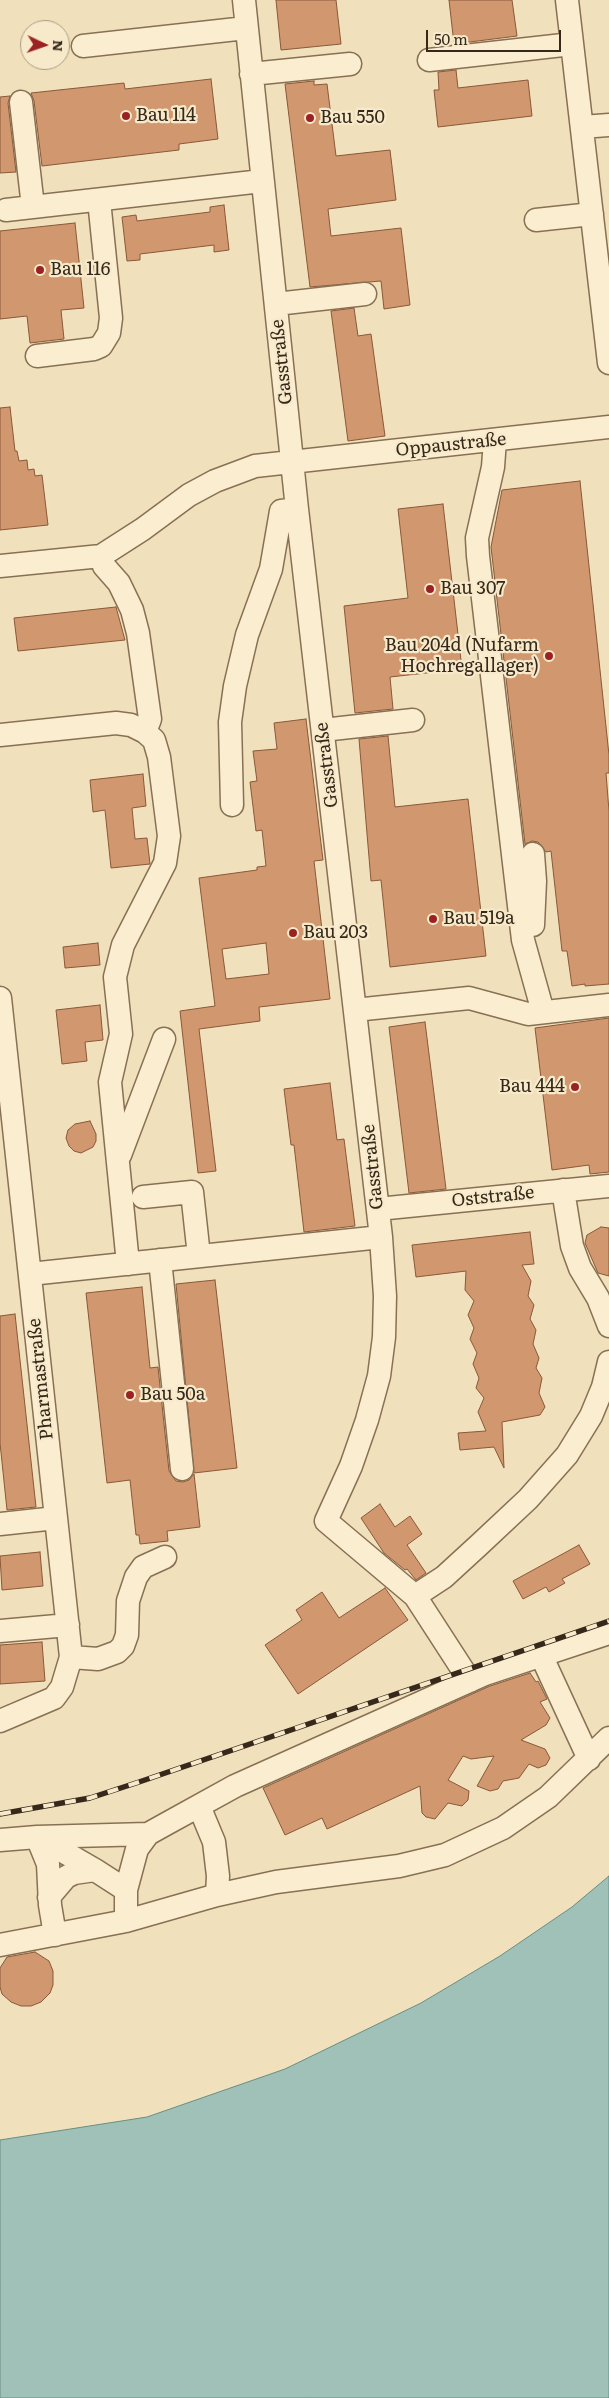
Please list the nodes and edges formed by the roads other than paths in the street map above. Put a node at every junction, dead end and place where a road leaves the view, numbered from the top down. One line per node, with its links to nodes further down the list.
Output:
1 (244, 0): 3 (street, Gasstraße)
2 (567, 0): 4 (street)
3 (246, 28): 5 (street); 8 (street, Gasstraße)
4 (572, 44): 6 (street); 11 (street)
5 (83, 46)
6 (429, 60)
7 (350, 64): 8 (street)
8 (251, 74): 12 (street, Gasstraße)
9 (21, 102): 14 (street)
10 (609, 125): 11 (street)
11 (582, 128): 16 (street)
12 (262, 180): 13 (street); 19 (street, Gasstraße)
13 (99, 200): 14 (street); 20 (street)
14 (33, 207): 15 (street)
15 (6, 210)
16 (592, 214): 17 (street); 21 (street)
17 (536, 220)
18 (365, 294): 19 (street)
19 (276, 304): 24 (street, Gasstraße)
20 (37, 356)
21 (609, 363)
22 (609, 427): 23 (street, Oppaustraße)
23 (495, 440): 24 (street, Oppaustraße); 34 (street)
24 (293, 462): 25 (street, Gasstraße); 26 (street, Oppaustraße)
25 (298, 509): 29 (street, Gasstraße); 32 (street)
26 (101, 556): 27 (street); 30 (street)
27 (0, 566)
28 (413, 720): 29 (street)
29 (323, 730): 37 (street, Gasstraße)
30 (145, 732): 31 (street); 40 (street)
31 (0, 735)
32 (232, 805)
33 (533, 854): 34 (street)
34 (534, 981): 38 (street)
35 (0, 1000): 41 (street, Pharmastraße)
36 (609, 1005): 38 (street)
37 (355, 1010): 38 (street); 45 (street, Gasstraße)
38 (544, 1012)
39 (164, 1039): 40 (street)
40 (118, 1161): 49 (street)
41 (9, 1166): 50 (street, Pharmastraße)
42 (609, 1186): 43 (street, Oststraße)
43 (563, 1190): 45 (street, Oststraße); 51 (street)
44 (144, 1197): 47 (street)
45 (378, 1209): 46 (street, Gasstraße)
46 (381, 1237): 47 (street); 57 (street, Gasstraße)
47 (199, 1256): 48 (street)
48 (160, 1260): 49 (street); 53 (street)
49 (128, 1264): 50 (street)
50 (30, 1274): 54 (street, Pharmastraße)
51 (609, 1326)
52 (609, 1362): 57 (street)
53 (182, 1468)
54 (56, 1518): 55 (street); 58 (street, Pharmastraße)
55 (0, 1524)
56 (165, 1557): 62 (street)
57 (415, 1596): 63 (street)
58 (68, 1625): 59 (street); 62 (street, Pharmastraße)
59 (0, 1631)
60 (609, 1633): 61 (street)
61 (541, 1656): 63 (street); 66 (street)
62 (71, 1657): 64 (street, Pharmastraße)
63 (470, 1681): 67 (street)
64 (0, 1721)
65 (609, 1738): 66 (street)
66 (589, 1759): 73 (street)
67 (199, 1806): 68 (street); 73 (street)
68 (148, 1834): 69 (street); 72 (street)
69 (37, 1837): 70 (street); 71 (street); 74 (street)
70 (0, 1840)
71 (95, 1870): 72 (street); 74 (street)
72 (126, 1890): 75 (street)
73 (217, 1896): 75 (street)
74 (49, 1897): 76 (street)
75 (126, 1921): 76 (street)
76 (55, 1936): 77 (street)
77 (0, 1944)

